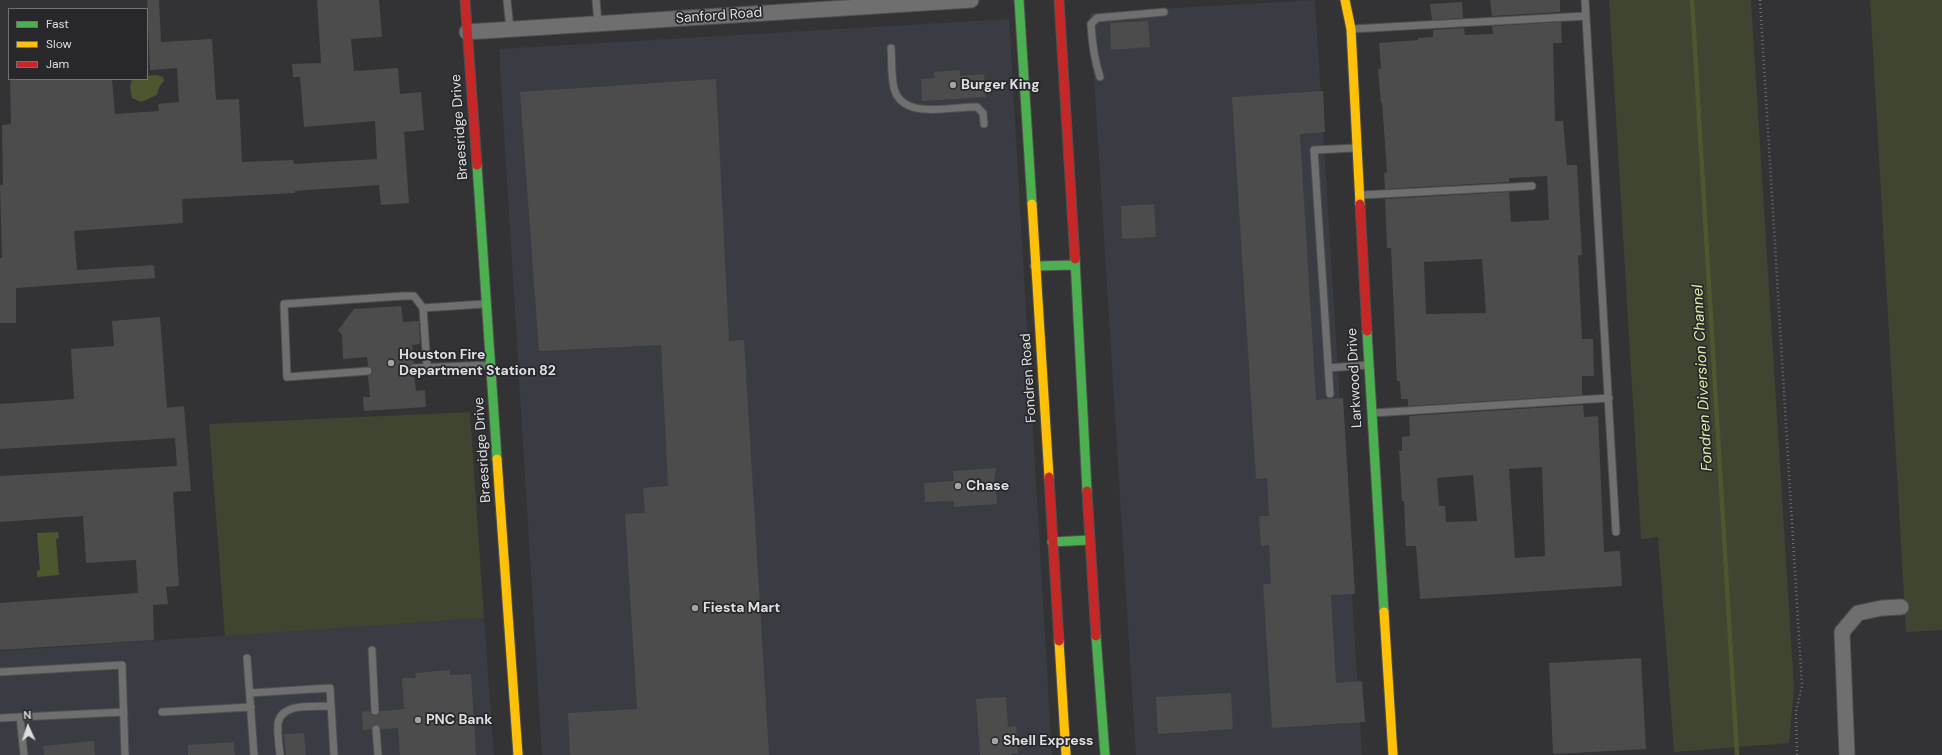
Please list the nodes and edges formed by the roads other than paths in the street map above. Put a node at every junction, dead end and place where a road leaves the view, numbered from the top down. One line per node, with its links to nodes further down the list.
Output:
1 (465, 0): 15 (main road, Braesridge Drive)
2 (507, 0): 13 (lane)
3 (596, 0): 12 (lane)
4 (971, 0): 9 (street, Sanford Road)
5 (1019, 0): 23 (main road, Fondren Road)
6 (1059, 0): 22 (main road)
7 (1345, 0): 14 (main road, Larkwood Drive)
8 (1585, 0): 11 (lane)
9 (861, 4): 12 (street, Sanford Road)
10 (1164, 12): 17 (lane)
11 (1586, 16): 14 (lane); 33 (lane)
12 (598, 24): 13 (street, Sanford Road)
13 (510, 29): 15 (street, Sanford Road)
14 (1352, 30): 19 (main road, Larkwood Drive)
15 (468, 32): 24 (main road, Braesridge Drive)
16 (891, 48): 18 (lane)
17 (1100, 77)
18 (984, 124)
19 (1357, 148): 21 (main road, Larkwood Drive); 30 (lane)
20 (1532, 186): 21 (lane)
21 (1360, 195): 27 (main road, Larkwood Drive)
22 (1075, 264): 23 (main road); 36 (main road)
23 (1035, 266): 37 (main road, Fondren Road)
24 (488, 304): 25 (lane); 26 (main road, Braesridge Drive)
25 (423, 308): 28 (lane); 31 (lane)
26 (491, 365): 28 (lane); 57 (main road, Braesridge Drive)
27 (1368, 365): 30 (lane); 34 (main road, Larkwood Drive)
28 (427, 367): 29 (lane)
29 (414, 368)
30 (1328, 368): 32 (lane)
31 (368, 371)
32 (1330, 394)
33 (1609, 398): 34 (lane); 35 (lane)
34 (1371, 413): 60 (main road, Larkwood Drive)
35 (1616, 532)
36 (1089, 540): 37 (main road); 59 (main road)
37 (1052, 542): 58 (main road, Fondren Road)
38 (1901, 607): 61 (street)
39 (372, 650): 45 (lane)
40 (247, 658): 42 (lane)
41 (0, 672): 46 (lane)
42 (250, 693): 43 (lane); 44 (lane)
43 (331, 706): 54 (lane); 55 (lane)
44 (250, 707): 47 (lane); 53 (lane)
45 (375, 711)
46 (124, 712): 48 (lane); 52 (lane)
47 (162, 712)
48 (20, 717): 49 (lane); 51 (lane)
49 (0, 718)
50 (376, 729): 56 (lane)
51 (24, 755)
52 (125, 755)
53 (254, 755)
54 (280, 755)
55 (334, 755)
56 (378, 755)
57 (518, 755)
58 (1066, 755)
59 (1105, 755)
60 (1393, 755)
61 (1847, 755)

